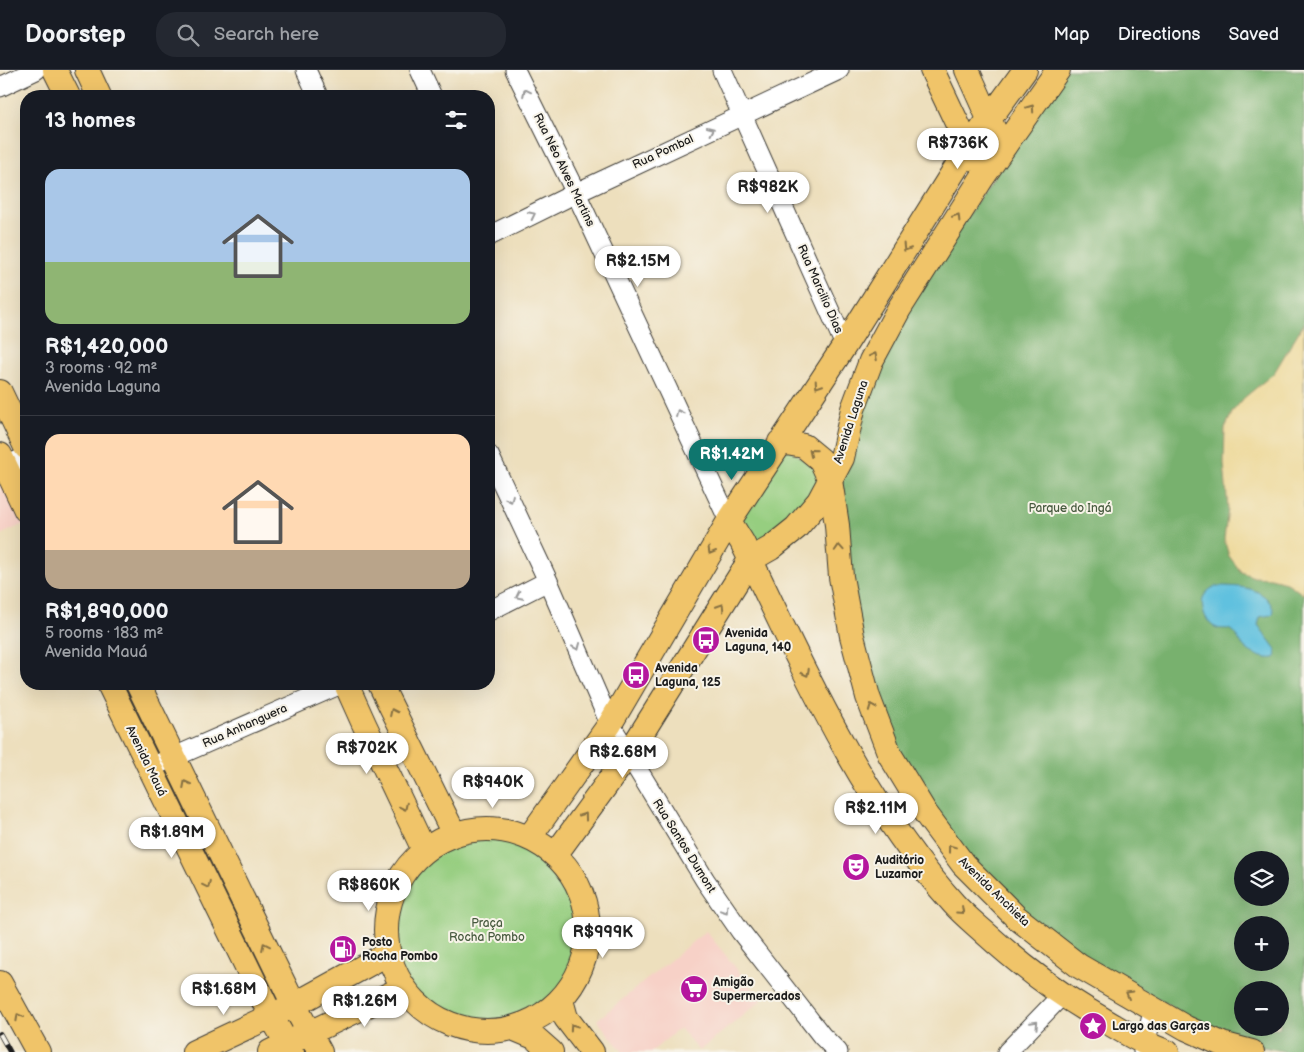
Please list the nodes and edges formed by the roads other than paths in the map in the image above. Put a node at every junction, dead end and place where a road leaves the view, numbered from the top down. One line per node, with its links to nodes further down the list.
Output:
1 (36, 70): 13 (street)
2 (55, 70): 14 (main road)
3 (87, 70): 15 (main road)
4 (306, 70): 16 (street)
5 (420, 70): 17 (street)
6 (516, 70): 23 (street, Rua Néo Alves Martins, one-way to 6)
7 (722, 70): 18 (street, Rua Marcilio Dias)
8 (839, 70): 18 (street, Rua Pombal)
9 (932, 70): 20 (main road)
10 (967, 70): 19 (main road)
11 (1025, 70): 19 (main road)
12 (1058, 70): 21 (main road, Avenida Laguna, one-way to 12)
13 (0, 87)
14 (65, 90)
15 (96, 90)
16 (315, 90)
17 (429, 90)
18 (743, 116): 23 (street, Rua Pombal, one-way to 18); 25 (street, Rua Marcilio Dias)
19 (989, 120): 20 (main road); 21 (main road)
20 (969, 147): 22 (main road); 25 (main road, one-way to 25)
21 (1004, 147): 22 (main road, Avenida Laguna)
22 (982, 178): 31 (main road, Avenida Laguna, one-way to 22)
23 (576, 193): 24 (street, Rua Pombal, one-way to 23); 33 (street, Rua Néo Alves Martins, one-way to 23)
24 (495, 233)
25 (845, 345): 28 (main road, one-way to 28)
26 (0, 392): 27 (main road)
27 (20, 434)
28 (780, 442): 31 (main road, Avenida Anchieta, one-way to 28); 33 (main road)
29 (10, 459): 32 (main road)
30 (495, 468): 35 (street, Rua Santos Dumont, one-way to 35)
31 (830, 480): 34 (main road, Avenida Laguna); 56 (main road, Avenida Anchieta, one-way to 31)
32 (20, 491)
33 (729, 520): 34 (main road, Rua Néo Alves Martins); 42 (main road, one-way to 42)
34 (750, 560): 43 (main road, Avenida Laguna, one-way to 34); 53 (main road, Rua Néo Alves Martins, one-way to 53)
35 (548, 582): 36 (street, one-way to 36); 42 (street, Rua Santos Dumont, one-way to 42)
36 (495, 608)
37 (112, 690): 45 (main road, Avenida Mauá)
38 (141, 690): 44 (main road, Avenida Mauá)
39 (327, 690): 44 (street, Rua Anhanguera)
40 (349, 690): 48 (main road, one-way to 48)
41 (383, 690): 46 (main road, one-way to 41)
42 (610, 724): 43 (street, Rua Santos Dumont); 47 (main road)
43 (628, 755): 49 (main road, Avenida Laguna, one-way to 43); 66 (street, Rua Santos Dumont, one-way to 66)
44 (173, 758): 45 (street, Rua Anhanguera); 55 (main road, Avenida Mauá, one-way to 44)
45 (149, 768): 57 (main road, Avenida Mauá, one-way to 57)
46 (454, 834): 47 (main road); 48 (main road)
47 (530, 838): 49 (main road)
48 (424, 850): 50 (main road)
49 (556, 856): 54 (main road)
50 (387, 954): 52 (main road); 55 (main road)
51 (0, 983): 62 (main road, one-way to 51)
52 (403, 988): 58 (main road); 59 (main road)
53 (1062, 995): 60 (main road, Rua Néo Alves Martins); 67 (street, one-way to 53)
54 (561, 1000): 58 (main road); 65 (main road, one-way to 54)
55 (294, 1006): 57 (main road); 59 (main road, Avenida Mauá)
56 (1154, 1008): 60 (street); 69 (main road, Avenida Anchieta)
57 (271, 1016): 61 (main road, Avenida Mauá); 63 (main road)
58 (515, 1029): 64 (main road)
59 (315, 1043): 61 (main road)
60 (1144, 1048): 68 (main road)
61 (283, 1049)
62 (38, 1052)
63 (194, 1052)
64 (551, 1052)
65 (592, 1052)
66 (838, 1052)
67 (1008, 1052)
68 (1167, 1052)
69 (1252, 1052)

